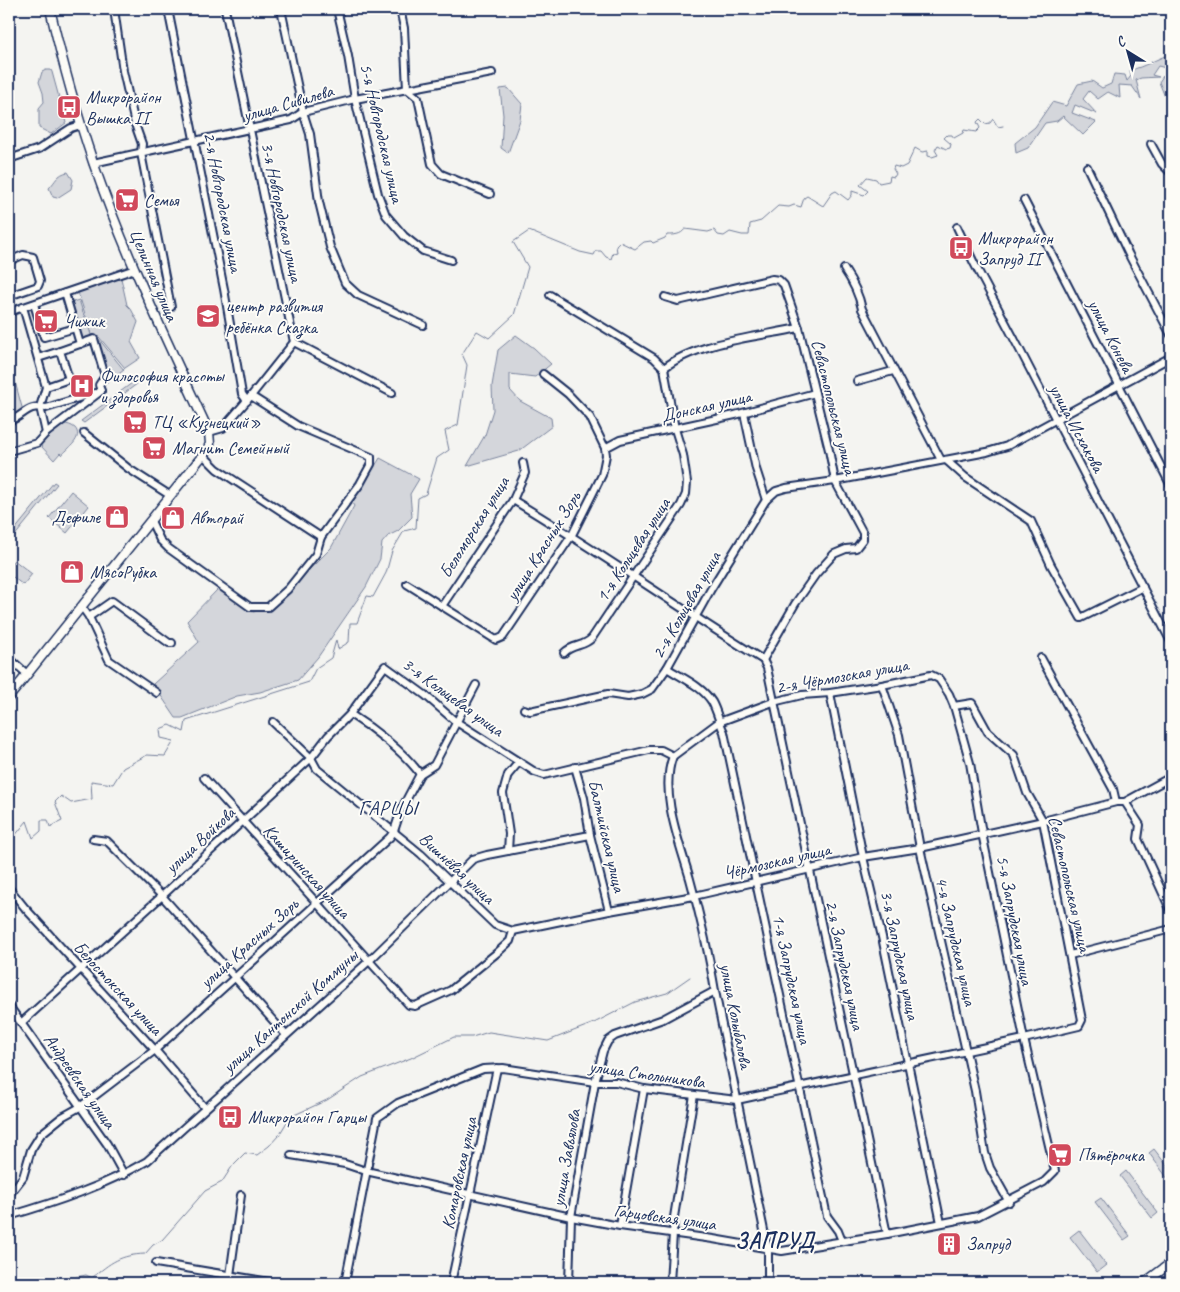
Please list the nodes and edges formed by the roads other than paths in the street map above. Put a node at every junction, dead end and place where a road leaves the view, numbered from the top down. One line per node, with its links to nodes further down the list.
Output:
1 (50, 9): 12 (main road, Целинная улица)
2 (114, 9): 16 (street)
3 (168, 9): 14 (street, 2-я Новгородская улица)
4 (225, 9): 13 (street, 3-я Новгородская улица)
5 (282, 9): 11 (street)
6 (337, 9): 10 (street, 5-я Новгородская улица)
7 (400, 9): 9 (street)
8 (492, 73): 9 (street, улица Сивилева)
9 (407, 89): 10 (street, улица Сивилева); 21 (street)
10 (355, 100): 11 (street, улица Сивилева); 24 (street, 5-я Новгородская улица)
11 (303, 112): 13 (street, улица Сивилева); 35 (street)
12 (81, 125): 17 (street); 18 (main road, Целинная улица)
13 (250, 130): 14 (street, улица Сивилева); 39 (street, 3-я Новгородская улица)
14 (196, 142): 16 (street, улица Сивилева); 53 (street, 2-я Новгородская улица)
15 (1151, 144): 20 (street)
16 (141, 153): 18 (street, улица Сивилева); 32 (street)
17 (9, 159)
18 (93, 163): 26 (main road, Целинная улица)
19 (1087, 167): 38 (street)
20 (1171, 173)
21 (490, 194)
22 (1024, 200): 48 (street, улица Конева)
23 (957, 227): 56 (street, улица Исхакова)
24 (451, 260)
25 (9, 261): 34 (street)
26 (134, 269): 28 (street); 59 (main road, Целинная улица)
27 (844, 269): 45 (street)
28 (65, 293): 31 (street); 36 (street)
29 (550, 295): 44 (street)
30 (665, 297): 37 (street, Севастопольская улица)
31 (34, 304): 33 (street); 36 (street)
32 (171, 306)
33 (23, 307): 34 (street); 43 (street)
34 (11, 311)
35 (423, 325)
36 (75, 328): 40 (street)
37 (799, 328): 44 (street); 52 (street, Севастопольская улица)
38 (1171, 335)
39 (294, 342): 51 (street); 53 (street)
40 (80, 344): 41 (street); 50 (street)
41 (60, 351): 43 (street); 49 (street)
42 (1171, 357): 48 (street)
43 (38, 358): 49 (street)
44 (664, 368): 58 (street, 1-я Кольцевая улица)
45 (893, 371): 47 (street); 65 (street)
46 (543, 374): 62 (street)
47 (857, 381)
48 (1118, 384): 56 (street); 68 (street, улица Конева)
49 (46, 387): 54 (street)
50 (101, 391): 54 (street); 60 (street)
51 (392, 393)
52 (815, 394): 55 (street, Донская улица); 67 (street, Севастопольская улица)
53 (249, 398): 59 (street); 74 (street)
54 (40, 407): 57 (street); 60 (street)
55 (744, 413): 58 (street, Донская улица); 71 (street)
56 (1056, 418): 65 (street); 77 (street, улица Исхакова)
57 (9, 421)
58 (675, 428): 62 (street, Донская улица); 75 (street, 1-я Кольцевая улица)
59 (210, 432): 64 (main road)
60 (46, 433): 63 (street)
61 (84, 433): 69 (street)
62 (605, 448): 73 (street, улица Красных Зорь)
63 (9, 451)
64 (203, 455): 69 (main road); 74 (street)
65 (943, 460): 67 (street); 77 (street)
66 (523, 463): 70 (street, Беломорская улица)
67 (835, 481): 71 (street); 87 (street, Севастопольская улица)
68 (1171, 486)
69 (171, 496): 72 (main road)
70 (513, 500): 73 (street); 78 (street, Беломорская улица)
71 (766, 500): 81 (street, 2-я Кольцевая улица)
72 (151, 521): 74 (street); 79 (main road)
73 (572, 535): 75 (street); 78 (street, улица Красных Зорь)
74 (321, 537)
75 (634, 576): 81 (street); 84 (street, 1-я Кольцевая улица)
76 (407, 584): 78 (street)
77 (1143, 587): 82 (street, улица Исхакова)
78 (442, 606)
79 (82, 608): 80 (street); 90 (main road)
80 (89, 617): 83 (street); 94 (street)
81 (696, 618): 87 (street); 89 (street, 2-я Кольцевая улица)
82 (1171, 642)
83 (172, 643)
84 (564, 653)
85 (9, 658): 90 (street)
86 (1040, 658): 111 (street)
87 (763, 660): 97 (street, 2-я Запрудская улица)
88 (385, 666): 100 (street, улица Войкова); 101 (street, 3-я Кольцевая улица)
89 (667, 668): 99 (street, 2-я Кольцевая улица); 103 (street, 1-я Запрудская улица)
90 (28, 674): 96 (main road)
91 (939, 679): 93 (street, 2-я Чёрмозская улица); 98 (street, 5-я Запрудская улица)
92 (476, 685): 101 (street, улица Красных Зорь)
93 (882, 685): 95 (street, 2-я Чёрмозская улица); 119 (street, 4-я Запрудская улица)
94 (157, 693)
95 (830, 693): 97 (street, 2-я Чёрмозская улица); 121 (street, 3-я Запрудская улица)
96 (9, 696)
97 (774, 702): 103 (street, 2-я Чёрмозская улица); 122 (street, 2-я Запрудская улица)
98 (954, 706): 114 (street, Севастопольская улица); 116 (street, 5-я Запрудская улица)
99 (524, 710)
100 (350, 714): 105 (street, улица Войкова); 108 (street)
101 (455, 721): 106 (street, 3-я Кольцевая улица); 108 (street, улица Красных Зорь)
102 (273, 722): 105 (street, Вишнёвая улица)
103 (719, 722): 104 (street, 2-я Чёрмозская улица); 123 (street, 1-я Запрудская улица)
104 (673, 756): 107 (street, 3-я Кольцевая улица); 127 (street, улица Колыбалова)
105 (311, 758): 113 (street, улица Войкова); 115 (street, Вишнёвая улица)
106 (519, 762): 107 (street, 3-я Кольцевая улица); 120 (street)
107 (576, 768): 117 (street, Балтийская улица)
108 (420, 774): 115 (street, улица Красных Зорь)
109 (1171, 777): 112 (street, Чёрмозская улица)
110 (204, 778): 113 (street, Каширинская улица)
111 (1116, 802): 112 (street, Чёрмозская улица); 114 (street, Чёрмозская улица)
112 (1125, 802): 130 (street)
113 (242, 821): 126 (street, улица Войкова); 128 (street, Каширинская улица)
114 (1044, 821): 116 (street, Чёрмозская улица); 133 (street, Севастопольская улица)
115 (394, 831): 124 (street, Вишнёвая улица); 128 (street, улица Красных Зорь)
116 (982, 833): 119 (street, Чёрмозская улица); 142 (street, 5-я Запрудская улица)
117 (590, 835): 120 (street, улица Кантонской Коммуны); 129 (street, Балтийская улица)
118 (93, 839): 126 (street)
119 (920, 848): 121 (street, Чёрмозская улица); 144 (street, 4-я Запрудская улица)
120 (508, 850): 124 (street, улица Кантонской Коммуны)
121 (863, 856): 122 (street, Чёрмозская улица); 145 (street, 3-я Запрудская улица)
122 (810, 869): 123 (street, Чёрмозская улица); 147 (street, 2-я Запрудская улица)
123 (755, 881): 127 (street, Чёрмозская улица); 149 (street, 1-я Запрудская улица)
124 (450, 882): 132 (street, Вишнёвая улица); 134 (street, улица Кантонской Коммуны)
125 (9, 888): 135 (street, Белостокская улица)
126 (162, 896): 135 (street, улица Войкова); 136 (street)
127 (694, 896): 129 (street, Чёрмозская улица); 137 (street, улица Колыбалова)
128 (316, 903): 134 (street, Каширинская улица); 136 (street, улица Красных Зорь)
129 (609, 910): 132 (street, Чёрмозская улица)
130 (1171, 911)
131 (1171, 929): 133 (street)
132 (513, 931): 134 (street, Каширинская улица)
133 (1070, 954): 139 (street, Севастопольская улица)
134 (369, 961): 141 (street, улица Кантонской Коммуны)
135 (81, 970): 140 (street, улица Войкова); 143 (street, Белостокская улица)
136 (234, 977): 141 (street); 143 (street, улица Красных Зорь)
137 (715, 991): 148 (street, улица Завьялова); 152 (street, улица Колыбалова)
138 (9, 1006): 140 (street, Андреевская улица)
139 (1082, 1020): 142 (street, улица Стольникова)
140 (21, 1024): 153 (street, Андреевская улица)
141 (286, 1035): 154 (street, улица Кантонской Коммуны)
142 (1024, 1039): 144 (street, улица Стольникова); 157 (street, 5-я Запрудская улица)
143 (155, 1050): 153 (street, улица Красных Зорь); 154 (street, Белостокская улица)
144 (966, 1052): 145 (street, улица Стольникова); 162 (street, 4-я Запрудская улица)
145 (907, 1063): 147 (street, улица Стольникова); 165 (street, 3-я Запрудская улица)
146 (497, 1068): 148 (street, улица Стольникова); 156 (street, улица Стольникова); 159 (street, Комаровская улица)
147 (854, 1074): 149 (street, улица Стольникова); 168 (street, 2-я Запрудская улица)
148 (595, 1082): 150 (street, улица Стольникова); 164 (street, улица Завьялова)
149 (800, 1086): 152 (street, улица Стольникова); 169 (street, 1-я Запрудская улица)
150 (644, 1089): 151 (street, улица Стольникова); 166 (street)
151 (694, 1096): 152 (street, улица Стольникова); 167 (street)
152 (737, 1100): 170 (street, улица Колыбалова)
153 (80, 1107): 158 (street, Андреевская улица); 160 (street, улица Красных Зорь)
154 (205, 1108): 158 (street, улица Кантонской Коммуны)
155 (291, 1155): 156 (street, Гарцовская улица)
156 (366, 1171): 159 (street, Гарцовская улица); 176 (street, улица Стольникова)
157 (1055, 1171): 162 (street, Гарцовская улица)
158 (124, 1175): 163 (street, улица Кантонской Коммуны)
159 (469, 1194): 164 (street, Гарцовская улица); 177 (street, Комаровская улица)
160 (9, 1195)
161 (241, 1195): 173 (street)
162 (1008, 1202): 165 (street, Гарцовская улица)
163 (9, 1216)
164 (571, 1217): 166 (street, Гарцовская улица); 178 (street, улица Завьялова)
165 (941, 1224): 168 (street, Гарцовская улица)
166 (620, 1226): 167 (street, Гарцовская улица)
167 (673, 1234): 170 (street, Гарцовская улица); 179 (street)
168 (887, 1234): 169 (street, Гарцовская улица)
169 (842, 1241): 170 (street, Гарцовская улица)
170 (768, 1250): 180 (street, улица Колыбалова)
171 (156, 1263): 173 (street)
172 (1171, 1263): 181 (main road)
173 (230, 1276): 174 (street); 175 (street)
174 (229, 1283)
175 (276, 1283)
176 (345, 1283)
177 (451, 1283)
178 (568, 1283)
179 (670, 1283)
180 (768, 1283)
181 (1144, 1283)

